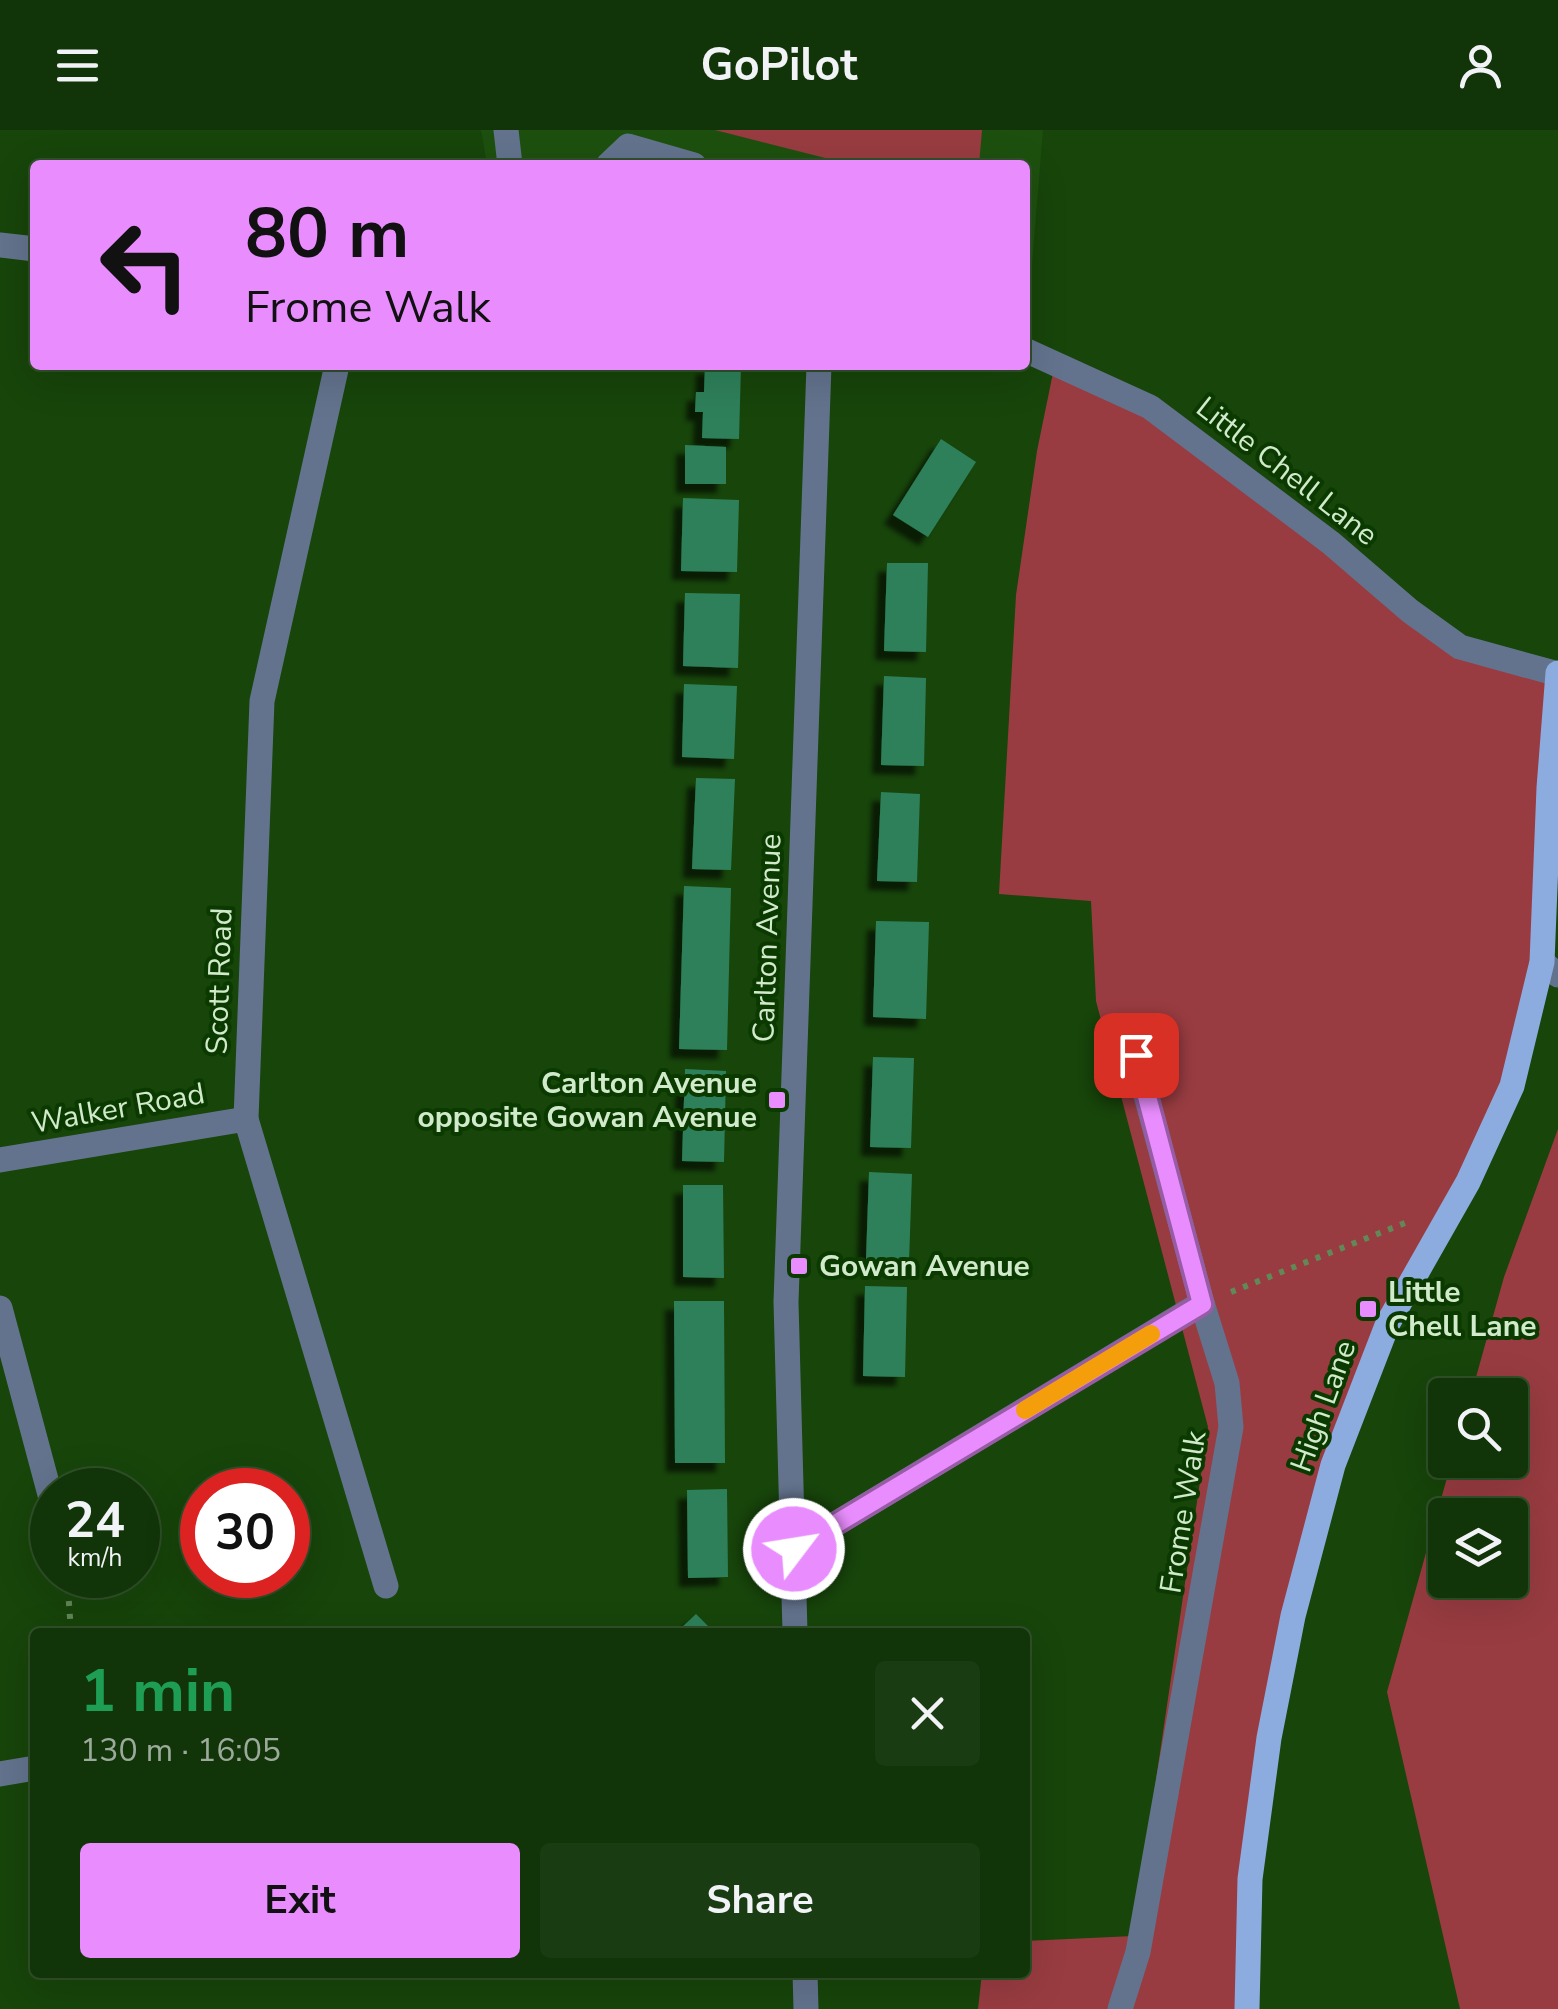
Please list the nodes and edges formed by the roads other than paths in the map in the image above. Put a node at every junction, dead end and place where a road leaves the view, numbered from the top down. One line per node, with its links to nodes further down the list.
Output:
1 (506, 130): 2 (street)
2 (509, 160)
3 (613, 160): 4 (street)
4 (677, 160)
5 (0, 245): 6 (street)
6 (30, 248)
7 (1030, 352): 10 (street, Little Chell Lane)
8 (335, 370): 13 (street, Scott Road)
9 (819, 370): 18 (street, Carlton Avenue)
10 (1558, 674): 11 (main road, High Lane)
11 (1550, 969): 26 (main road, High Lane)
12 (1136, 1055): 15 (street, Frome Walk)
13 (246, 1119): 14 (street, Walker Road); 19 (street, Scott Road)
14 (0, 1160)
15 (1202, 1304): 18 (street); 24 (street, Frome Walk)
16 (0, 1308): 17 (street)
17 (43, 1468)
18 (794, 1549): 20 (street, Carlton Avenue)
19 (386, 1586)
20 (795, 1628)
21 (30, 1769): 22 (street)
22 (0, 1774)
23 (804, 1978): 25 (street)
24 (1124, 1998)
25 (806, 2009)
26 (1247, 2009)

